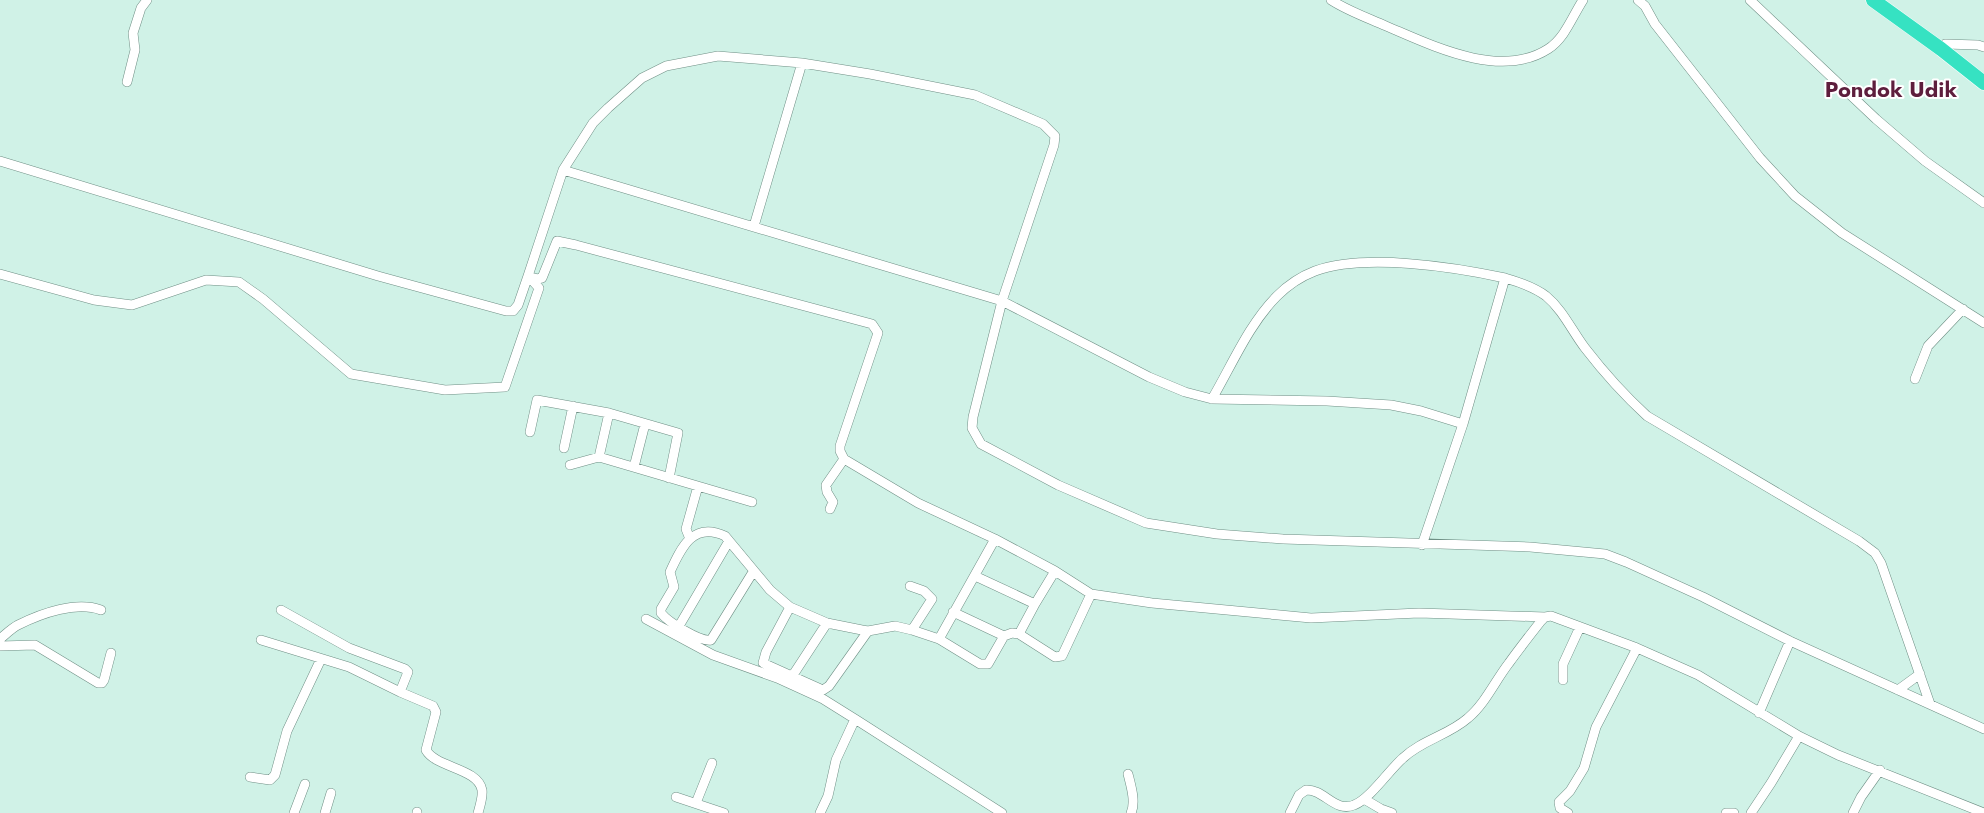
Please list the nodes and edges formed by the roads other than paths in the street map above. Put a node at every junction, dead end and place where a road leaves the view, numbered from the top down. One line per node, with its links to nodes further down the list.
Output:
1 (147, 0): 12 (street)
2 (1331, 0): 3 (street)
3 (1583, 0)
4 (1638, 0): 24 (street)
5 (1750, 0): 16 (street)
6 (1873, 0): 8 (highway)
7 (1884, 0): 8 (highway)
8 (1943, 46): 9 (street); 11 (highway); 13 (highway)
9 (1984, 47)
10 (802, 63): 15 (street); 17 (street); 23 (street)
11 (1984, 74)
12 (127, 82)
13 (1984, 83)
14 (0, 161): 21 (street)
15 (563, 170): 17 (street); 18 (street)
16 (1984, 203)
17 (754, 226): 23 (street)
18 (539, 240): 19 (street); 21 (street)
19 (557, 241): 21 (street); 35 (street)
20 (0, 274): 21 (street)
21 (528, 276)
22 (1505, 278): 27 (street); 31 (street); 73 (street)
23 (1002, 301): 27 (street); 45 (street)
24 (1964, 309): 25 (street); 26 (street)
25 (1984, 323)
26 (1915, 379)
27 (1212, 399): 31 (street)
28 (573, 406): 29 (street); 32 (street); 33 (street)
29 (609, 414): 30 (street); 34 (street)
30 (645, 424): 37 (street); 38 (street)
31 (1463, 424): 45 (street)
32 (530, 432)
33 (564, 448)
34 (599, 457): 36 (street); 37 (street)
35 (844, 459): 41 (street); 43 (street)
36 (570, 465)
37 (634, 467): 38 (street)
38 (670, 478): 39 (street)
39 (698, 486): 40 (street); 42 (street)
40 (752, 502)
41 (830, 509)
42 (690, 538): 44 (street); 59 (street)
43 (995, 539): 46 (street); 48 (street)
44 (729, 541): 47 (street); 59 (street)
45 (1422, 544): 68 (street)
46 (1055, 571): 50 (street); 51 (street)
47 (753, 572): 52 (street); 59 (street)
48 (975, 576): 51 (street); 55 (street)
49 (910, 586): 61 (street)
50 (1091, 594): 56 (street); 63 (street)
51 (1035, 604): 63 (street)
52 (790, 607): 58 (street); 74 (street)
53 (101, 610): 65 (street)
54 (281, 610): 77 (street)
55 (953, 612): 64 (street); 66 (street)
56 (1545, 617): 60 (street); 90 (street)
57 (646, 619): 80 (street)
58 (827, 623): 62 (street); 74 (street)
59 (679, 626)
60 (1580, 627): 70 (street); 75 (street)
61 (912, 630): 62 (street); 66 (street)
62 (868, 631): 74 (street)
63 (1019, 634): 64 (street)
64 (1004, 636): 66 (street)
65 (0, 639)
66 (939, 639)
67 (261, 640): 72 (street)
68 (1790, 640): 76 (street); 79 (street)
69 (0, 646): 71 (street)
70 (1636, 648): 79 (street); 101 (street)
71 (111, 653)
72 (321, 659): 77 (street); 86 (street)
73 (1920, 674): 76 (street); 78 (street)
74 (793, 675)
75 (1563, 680)
76 (1898, 690): 78 (street)
77 (400, 692): 94 (street)
78 (1930, 704): 81 (street)
79 (1759, 713): 82 (street)
80 (855, 719): 96 (street); 97 (street)
81 (1984, 729)
82 (1799, 736): 84 (street); 104 (street)
83 (712, 763): 91 (street)
84 (1880, 770): 105 (street); 106 (street)
85 (1128, 774): 98 (street)
86 (250, 777)
87 (305, 784): 92 (street)
88 (332, 793): 93 (street)
89 (676, 796): 91 (street)
90 (1364, 799): 99 (street); 100 (street)
91 (696, 803): 95 (street)
92 (294, 813)
93 (325, 813)
94 (478, 813)
95 (724, 813)
96 (820, 813)
97 (1002, 813)
98 (1131, 813)
99 (1290, 813)
100 (1392, 813)
101 (1568, 813)
102 (1726, 813): 103 (street)
103 (1734, 813)
104 (1751, 813)
105 (1854, 813)
106 (1984, 813)

